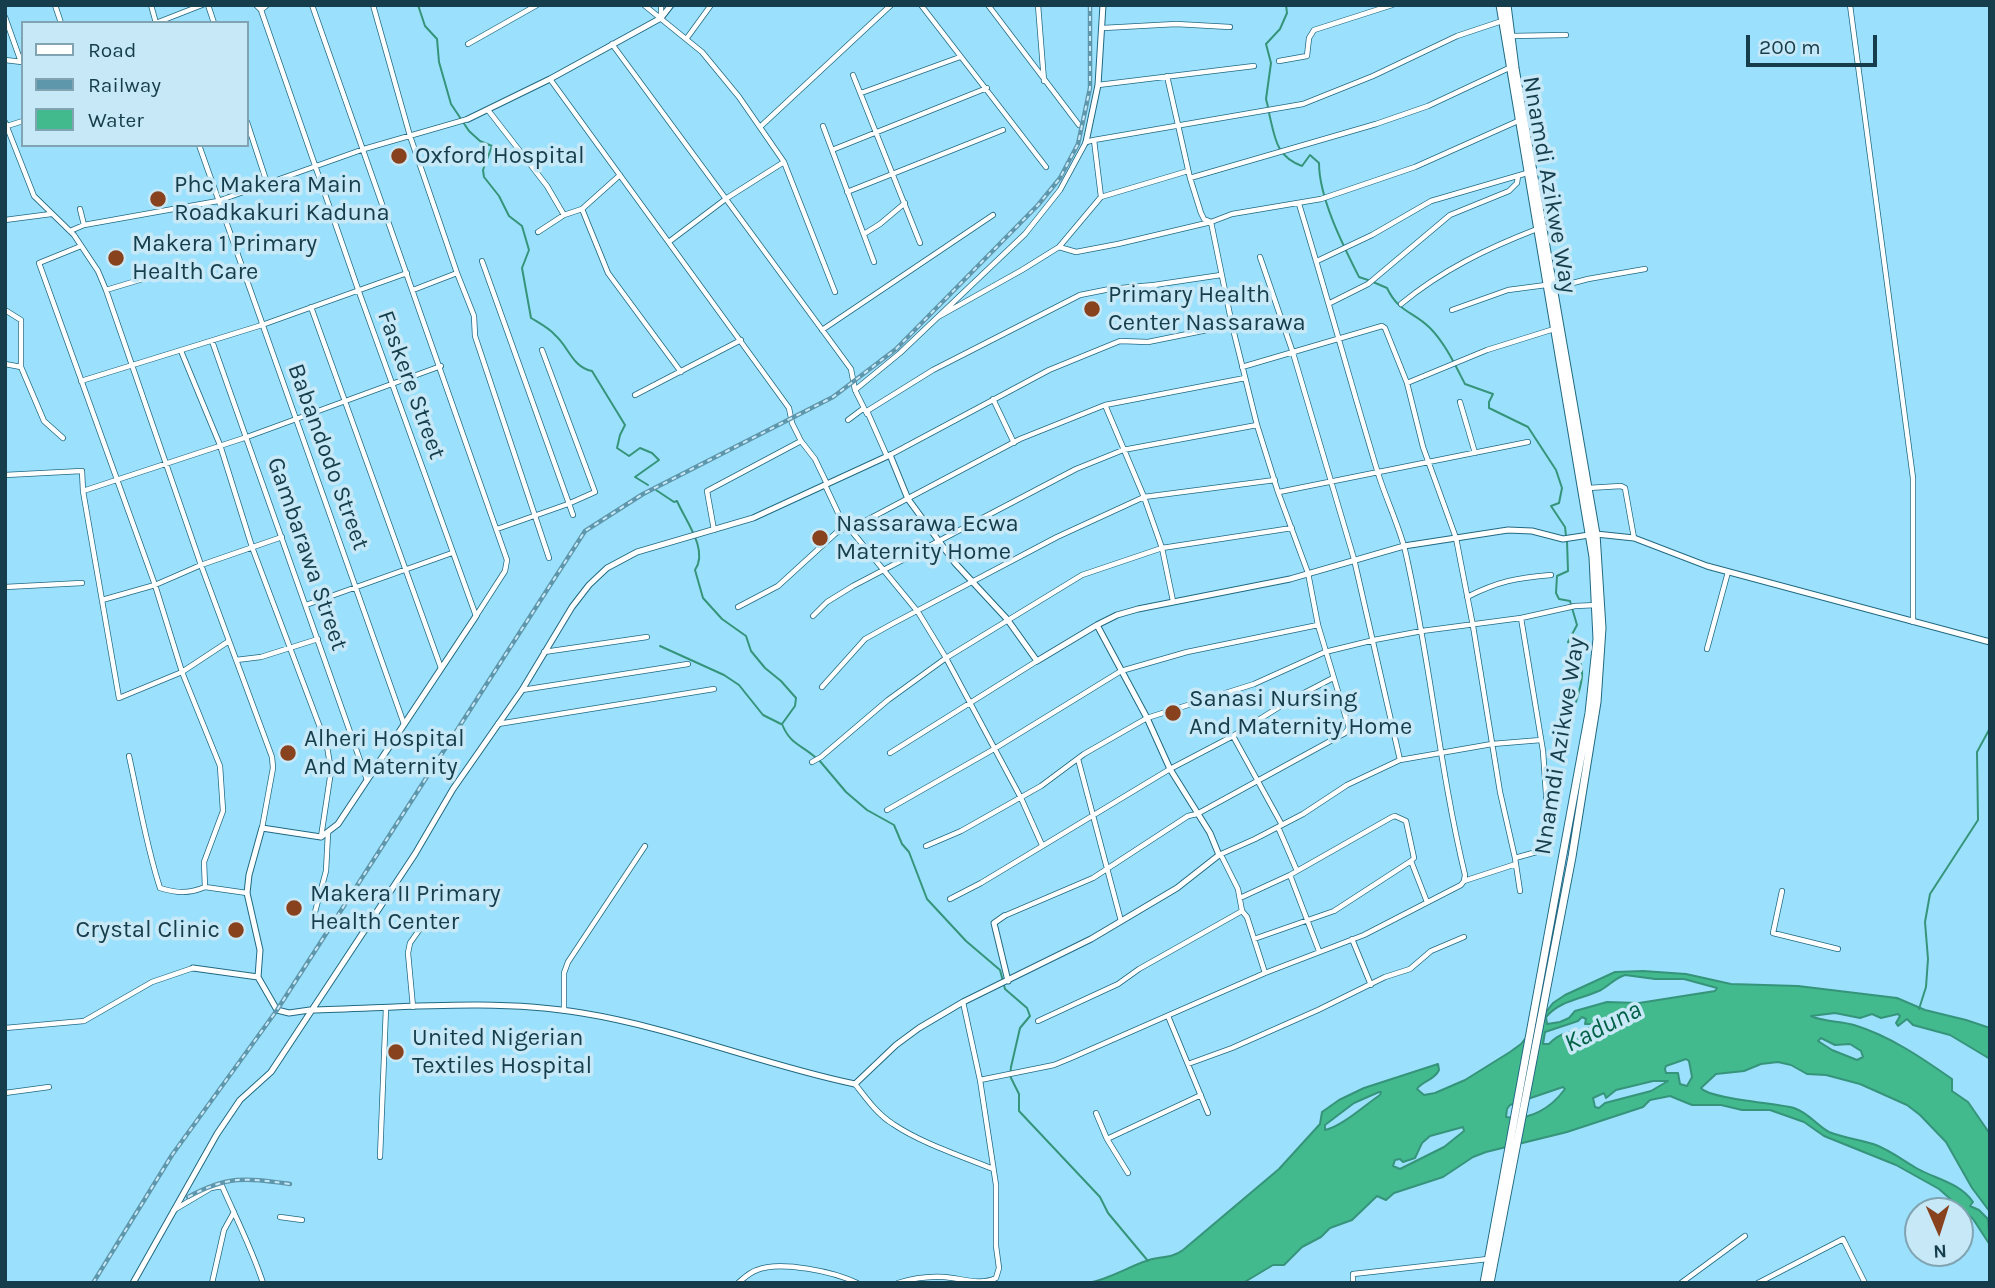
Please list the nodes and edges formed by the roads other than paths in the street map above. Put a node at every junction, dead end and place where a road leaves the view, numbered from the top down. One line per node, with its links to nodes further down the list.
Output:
1 (202, 5): 23 (street)
2 (256, 5): 20 (street)
3 (267, 5): 20 (street)
4 (313, 5): 59 (street)
5 (373, 5): 55 (street)
6 (537, 5): 30 (street)
7 (644, 5): 22 (street)
8 (661, 5): 22 (street)
9 (671, 5): 22 (street)
10 (710, 5): 29 (street)
11 (891, 5): 52 (street)
12 (921, 5): 32 (street)
13 (988, 5): 40 (street)
14 (1038, 5): 40 (street)
15 (1103, 5): 26 (street)
16 (1392, 5): 34 (street)
17 (1500, 5): 24 (highway, Nnamdi Azikwe Way)
18 (1507, 5): 27 (highway, Nnamdi Azikwe Way)
19 (1850, 5): 205 (street)
20 (261, 10): 62 (street, Faskere Street)
21 (5, 17): 33 (street)
22 (661, 18): 29 (street); 31 (street)
23 (161, 21)
24 (1502, 21): 36 (highway, Nnamdi Azikwe Way); 51 (street)
25 (1230, 27): 26 (street)
26 (1103, 28): 41 (street)
27 (1510, 36): 28 (street); 102 (highway, Nnamdi Azikwe Way)
28 (1566, 36)
29 (687, 38): 52 (street)
30 (468, 44)
31 (611, 44): 39 (street); 73 (street)
32 (960, 57): 42 (street); 43 (street)
33 (21, 59)
34 (1279, 61)
35 (1254, 66): 38 (street)
36 (1509, 68): 46 (highway, Nnamdi Azikwe Way); 69 (street)
37 (853, 75): 43 (street)
38 (1167, 76): 41 (street); 51 (street)
39 (550, 79): 44 (street); 67 (street)
40 (1044, 82): 49 (street)
41 (1098, 85): 57 (street)
42 (987, 88): 54 (street); 63 (street)
43 (861, 93): 54 (street)
44 (488, 110): 45 (street); 80 (street)
45 (468, 119): 55 (street)
46 (1518, 121): 65 (highway, Nnamdi Azikwe Way); 76 (street)
47 (6, 124): 79 (street)
48 (248, 125): 70 (street)
49 (1079, 125)
50 (823, 126): 60 (street)
51 (1177, 126): 56 (street); 64 (street)
52 (760, 127): 61 (street)
53 (1003, 130): 66 (street)
54 (877, 132): 60 (street); 66 (street)
55 (410, 136): 59 (street); 99 (street)
56 (1094, 140): 57 (street); 72 (street)
57 (1086, 142): 112 (street)
58 (200, 147): 74 (street, Babandodo Street)
59 (363, 149): 62 (street); 100 (street)
60 (832, 150): 71 (street)
61 (783, 162): 73 (street); 106 (street)
62 (316, 166): 70 (street); 105 (street, Faskere Street)
63 (1046, 167)
64 (1188, 171): 69 (street); 72 (street)
65 (1527, 173): 68 (street); 85 (highway, Nnamdi Azikwe Way)
66 (893, 174): 71 (street); 75 (street)
67 (621, 175): 78 (street); 89 (street)
68 (1518, 176): 95 (street); 107 (street)
69 (1189, 178): 83 (street)
70 (267, 183): 74 (street)
71 (847, 192): 88 (street)
72 (1101, 197): 92 (street)
73 (727, 198): 89 (street); 116 (street)
74 (218, 201): 84 (street); 113 (street, Babandodo Street)
75 (905, 203): 88 (street); 90 (street)
76 (1299, 204): 83 (street); 95 (street)
77 (80, 209): 84 (street)
78 (582, 209): 80 (street); 128 (street)
79 (51, 214): 82 (street); 86 (street)
80 (564, 215): 87 (street)
81 (993, 215): 116 (street)
82 (5, 220)
83 (1211, 222): 92 (street); 101 (street)
84 (83, 225): 86 (street)
85 (1537, 229): 102 (highway, Nnamdi Azikwe Way); 108 (street)
86 (70, 230): 91 (street)
87 (538, 232)
88 (864, 234): 96 (street)
89 (669, 241): 118 (street)
90 (920, 243)
91 (81, 246): 103 (street); 130 (street)
92 (1059, 247): 112 (street)
93 (1260, 257): 122 (street)
94 (482, 261): 165 (street)
95 (1317, 261): 107 (street)
96 (874, 262)
97 (1645, 269): 102 (street)
98 (166, 272): 103 (street)
99 (457, 273): 104 (street); 166 (street)
100 (407, 274): 104 (street); 105 (street)
101 (1221, 275): 114 (street); 139 (street)
102 (1550, 287): 111 (street); 115 (highway, Nnamdi Azikwe Way); 160 (highway, Nnamdi Azikwe Way)
103 (106, 290): 124 (street)
104 (413, 290): 125 (street)
105 (359, 292): 109 (street); 132 (street, Faskere Street)
106 (835, 292)
107 (1329, 303): 117 (street)
108 (1401, 304)
109 (311, 307): 113 (street); 136 (street)
110 (5, 310): 126 (street)
111 (1452, 310)
112 (938, 317): 133 (street)
113 (262, 325): 119 (street); 140 (street, Babandodo Street)
114 (1233, 326): 127 (street); 135 (street)
115 (1554, 329): 131 (street); 172 (highway, Nnamdi Azikwe Way)
116 (822, 330): 133 (street)
117 (1340, 337): 122 (street); 131 (street); 154 (street)
118 (741, 340): 128 (street); 145 (street)
119 (212, 341): 121 (street); 143 (street, Gambarawa Street)
120 (542, 350): 165 (street)
121 (181, 351): 124 (street); 148 (street)
122 (1293, 353): 127 (street); 158 (street)
123 (5, 364): 126 (street)
124 (132, 364): 130 (street); 153 (street)
125 (440, 366): 132 (street); 170 (street)
126 (21, 367): 144 (street)
127 (1242, 367): 129 (street)
128 (681, 372): 134 (street)
129 (1245, 378): 138 (street); 142 (street)
130 (81, 381): 157 (street)
131 (1407, 383): 152 (street)
132 (393, 385): 136 (street); 180 (street, Faskere Street)
133 (855, 390): 139 (street)
134 (635, 395)
135 (993, 399): 147 (street); 151 (street)
136 (346, 402): 140 (street); 185 (street)
137 (1460, 402): 150 (street)
138 (1105, 405): 147 (street); 149 (street)
139 (866, 411): 141 (street); 151 (street)
140 (295, 420): 143 (street); 192 (street, Babandodo Street)
141 (848, 420)
142 (1258, 425): 149 (street); 156 (street)
143 (247, 437): 148 (street); 173 (street, Gambarawa Street)
144 (63, 438)
145 (801, 441): 159 (street); 171 (street)
146 (1528, 442): 150 (street)
147 (1014, 443): 164 (street)
148 (220, 445): 153 (street); 178 (street)
149 (1123, 450): 163 (street); 176 (street)
150 (1475, 453): 152 (street)
151 (888, 454): 159 (street); 164 (street)
152 (1429, 463): 154 (street); 174 (street)
153 (167, 464): 157 (street); 183 (street)
154 (1377, 472): 158 (street); 177 (street)
155 (5, 475): 161 (street)
156 (1275, 480): 162 (street); 163 (street)
157 (117, 481): 161 (street); 191 (street)
158 (1330, 483): 162 (street); 182 (street)
159 (826, 485): 168 (street); 171 (street)
160 (1588, 488): 172 (highway, Nnamdi Azikwe Way); 175 (street)
161 (83, 491): 195 (street)
162 (1278, 492): 169 (street)
163 (1144, 497): 179 (street); 189 (street)
164 (908, 499): 168 (street); 176 (street)
165 (568, 504): 166 (street); 167 (street)
166 (534, 515): 170 (street); 181 (street)
167 (573, 515)
168 (852, 528): 184 (street); 199 (street)
169 (1292, 528): 179 (street); 187 (street)
170 (498, 529): 201 (street)
171 (714, 530): 217 (street)
172 (1592, 535): 174 (street); 175 (street); 198 (highway, Nnamdi Azikwe Way); 291 (highway, Nnamdi Azikwe Way)
173 (282, 537): 178 (street); 197 (street, Gambarawa Street)
174 (1456, 538): 177 (street); 194 (street)
175 (1634, 538): 186 (street)
176 (937, 541): 184 (street); 189 (street)
177 (1404, 546): 182 (street); 209 (street)
178 (252, 547): 183 (street); 215 (street)
179 (1162, 548): 196 (street); 204 (street)
180 (452, 553): 185 (street); 201 (street, Faskere Street)
181 (549, 558)
182 (1354, 559): 187 (street); 212 (street)
183 (201, 565): 191 (street); 213 (street)
184 (884, 569): 200 (street); 202 (street)
185 (405, 570): 192 (street); 223 (street)
186 (1728, 572): 205 (street); 216 (street)
187 (1308, 573): 196 (street); 207 (street)
188 (1551, 575): 194 (street)
189 (973, 582): 200 (street); 204 (street)
190 (82, 583): 193 (street)
191 (155, 585): 195 (street); 225 (street)
192 (356, 586): 197 (street); 232 (street, Babandodo Street)
193 (5, 587)
194 (1467, 597): 208 (street)
195 (102, 600): 225 (street)
196 (1173, 601): 206 (street)
197 (306, 605): 211 (street, Gambarawa Street)
198 (1597, 605): 203 (street); 291 (highway, Nnamdi Azikwe Way)
199 (738, 607)
200 (918, 612): 219 (street); 227 (street)
201 (475, 616): 223 (street)
202 (813, 616)
203 (1521, 618): 208 (street); 235 (street)
204 (1007, 619): 219 (street); 221 (street)
205 (1913, 622): 214 (street)
206 (1097, 625): 221 (street); 224 (street)
207 (1318, 625): 218 (street); 224 (street)
208 (1473, 626): 209 (street); 236 (street)
209 (1422, 631): 212 (street); 239 (street)
210 (647, 637): 217 (street)
211 (318, 639): 215 (street); 245 (street, Gambarawa Street)
212 (1374, 640): 218 (street); 242 (street)
213 (229, 641): 220 (street); 225 (street)
214 (1990, 642)
215 (290, 648): 220 (street); 255 (street)
216 (1707, 649)
217 (543, 652): 229 (street)
218 (1325, 652): 226 (street); 231 (street)
219 (946, 659): 230 (street); 243 (street)
220 (236, 660): 252 (street)
221 (1037, 661): 230 (street)
222 (688, 664): 229 (street)
223 (441, 668): 232 (street)
224 (1121, 671): 231 (street); 237 (street)
225 (181, 673): 267 (street)
226 (1334, 678): 234 (street); 246 (street)
227 (822, 687)
228 (714, 689): 233 (street)
229 (522, 690): 233 (street)
230 (970, 704): 237 (street); 238 (street)
231 (1147, 718): 241 (street); 244 (street)
232 (404, 723): 245 (street)
233 (498, 724): 294 (street)
234 (1233, 736): 244 (street); 246 (street)
235 (1541, 740): 236 (street); 253 (street)
236 (1492, 744): 239 (street); 262 (street)
237 (994, 748): 247 (street); 248 (street)
238 (890, 753)
239 (1440, 754): 242 (street); 266 (street)
240 (129, 756): 267 (street)
241 (1078, 759): 247 (street); 249 (street)
242 (1400, 760): 251 (street)
243 (812, 762)
244 (1170, 769): 249 (street); 250 (street)
245 (367, 780): 254 (street)
246 (1257, 780): 250 (street); 251 (street)
247 (1021, 798): 256 (street); 258 (street)
248 (887, 810)
249 (1094, 814): 256 (street); 263 (street)
250 (1197, 814): 260 (street); 263 (street)
251 (1280, 826): 260 (street); 264 (street)
252 (262, 828): 255 (street); 270 (street)
253 (1546, 828)
254 (328, 833): 255 (street); 275 (street)
255 (321, 837)
256 (1042, 845): 272 (street)
257 (645, 846): 295 (street)
258 (926, 846)
259 (1540, 851): 262 (street)
260 (1220, 855): 271 (street); 278 (street)
261 (1411, 861): 264 (street); 273 (street); 279 (street)
262 (1515, 861): 266 (street); 268 (street)
263 (1106, 869): 276 (street); 278 (street)
264 (1297, 871): 265 (street)
265 (1290, 875): 271 (street); 279 (street)
266 (1464, 881): 273 (street)
267 (205, 887): 270 (street)
268 (1520, 891)
269 (1782, 891): 283 (street)
270 (247, 893): 287 (street)
271 (1240, 898): 274 (street)
272 (950, 899)
273 (1427, 902): 282 (street)
274 (1242, 911): 281 (street); 297 (street)
275 (315, 912)
276 (1004, 916): 288 (street)
277 (427, 919): 293 (street)
278 (1121, 921): 288 (street)
279 (1308, 922): 281 (street); 284 (street)
280 (1464, 937): 289 (street)
281 (1254, 939): 286 (street)
282 (1352, 939): 284 (street); 289 (street)
283 (1838, 949)
284 (1319, 951): 286 (street)
285 (193, 968): 287 (street); 298 (street)
286 (1265, 973): 296 (street)
287 (258, 977): 294 (street)
288 (1008, 981): 290 (street)
289 (1371, 985): 299 (street)
290 (963, 1002): 300 (street); 301 (street)
291 (1538, 1007): 310 (highway, Nnamdi Azikwe Way)
292 (386, 1008): 293 (street); 294 (street); 308 (street)
293 (413, 1008): 295 (street)
294 (310, 1010): 312 (street)
295 (564, 1010): 301 (street)
296 (1168, 1016): 299 (street); 300 (street)
297 (1038, 1021)
298 (5, 1028)
299 (1188, 1064): 304 (street)
300 (980, 1080): 309 (street)
301 (855, 1084): 309 (street)
302 (49, 1087): 303 (street)
303 (5, 1093)
304 (1201, 1095): 305 (street); 307 (street)
305 (1208, 1112)
306 (1096, 1113): 307 (street)
307 (1107, 1139): 311 (street)
308 (380, 1157)
309 (993, 1169): 323 (street)
310 (1507, 1170): 317 (highway, Nnamdi Azikwe Way); 326 (highway, Nnamdi Azikwe Way)
311 (1128, 1173)
312 (173, 1210): 313 (street); 318 (street)
313 (234, 1212): 319 (street); 320 (street)
314 (280, 1217): 315 (street)
315 (302, 1220)
316 (1745, 1236): 327 (street)
317 (1488, 1259): 324 (street); 325 (highway, Nnamdi Azikwe Way)
318 (133, 1283)
319 (212, 1283)
320 (263, 1283)
321 (738, 1283): 322 (street)
322 (857, 1283)
323 (898, 1283)
324 (1353, 1283)
325 (1484, 1283)
326 (1490, 1283)
327 (1681, 1283)
328 (1758, 1283): 329 (street)
329 (1865, 1283)

